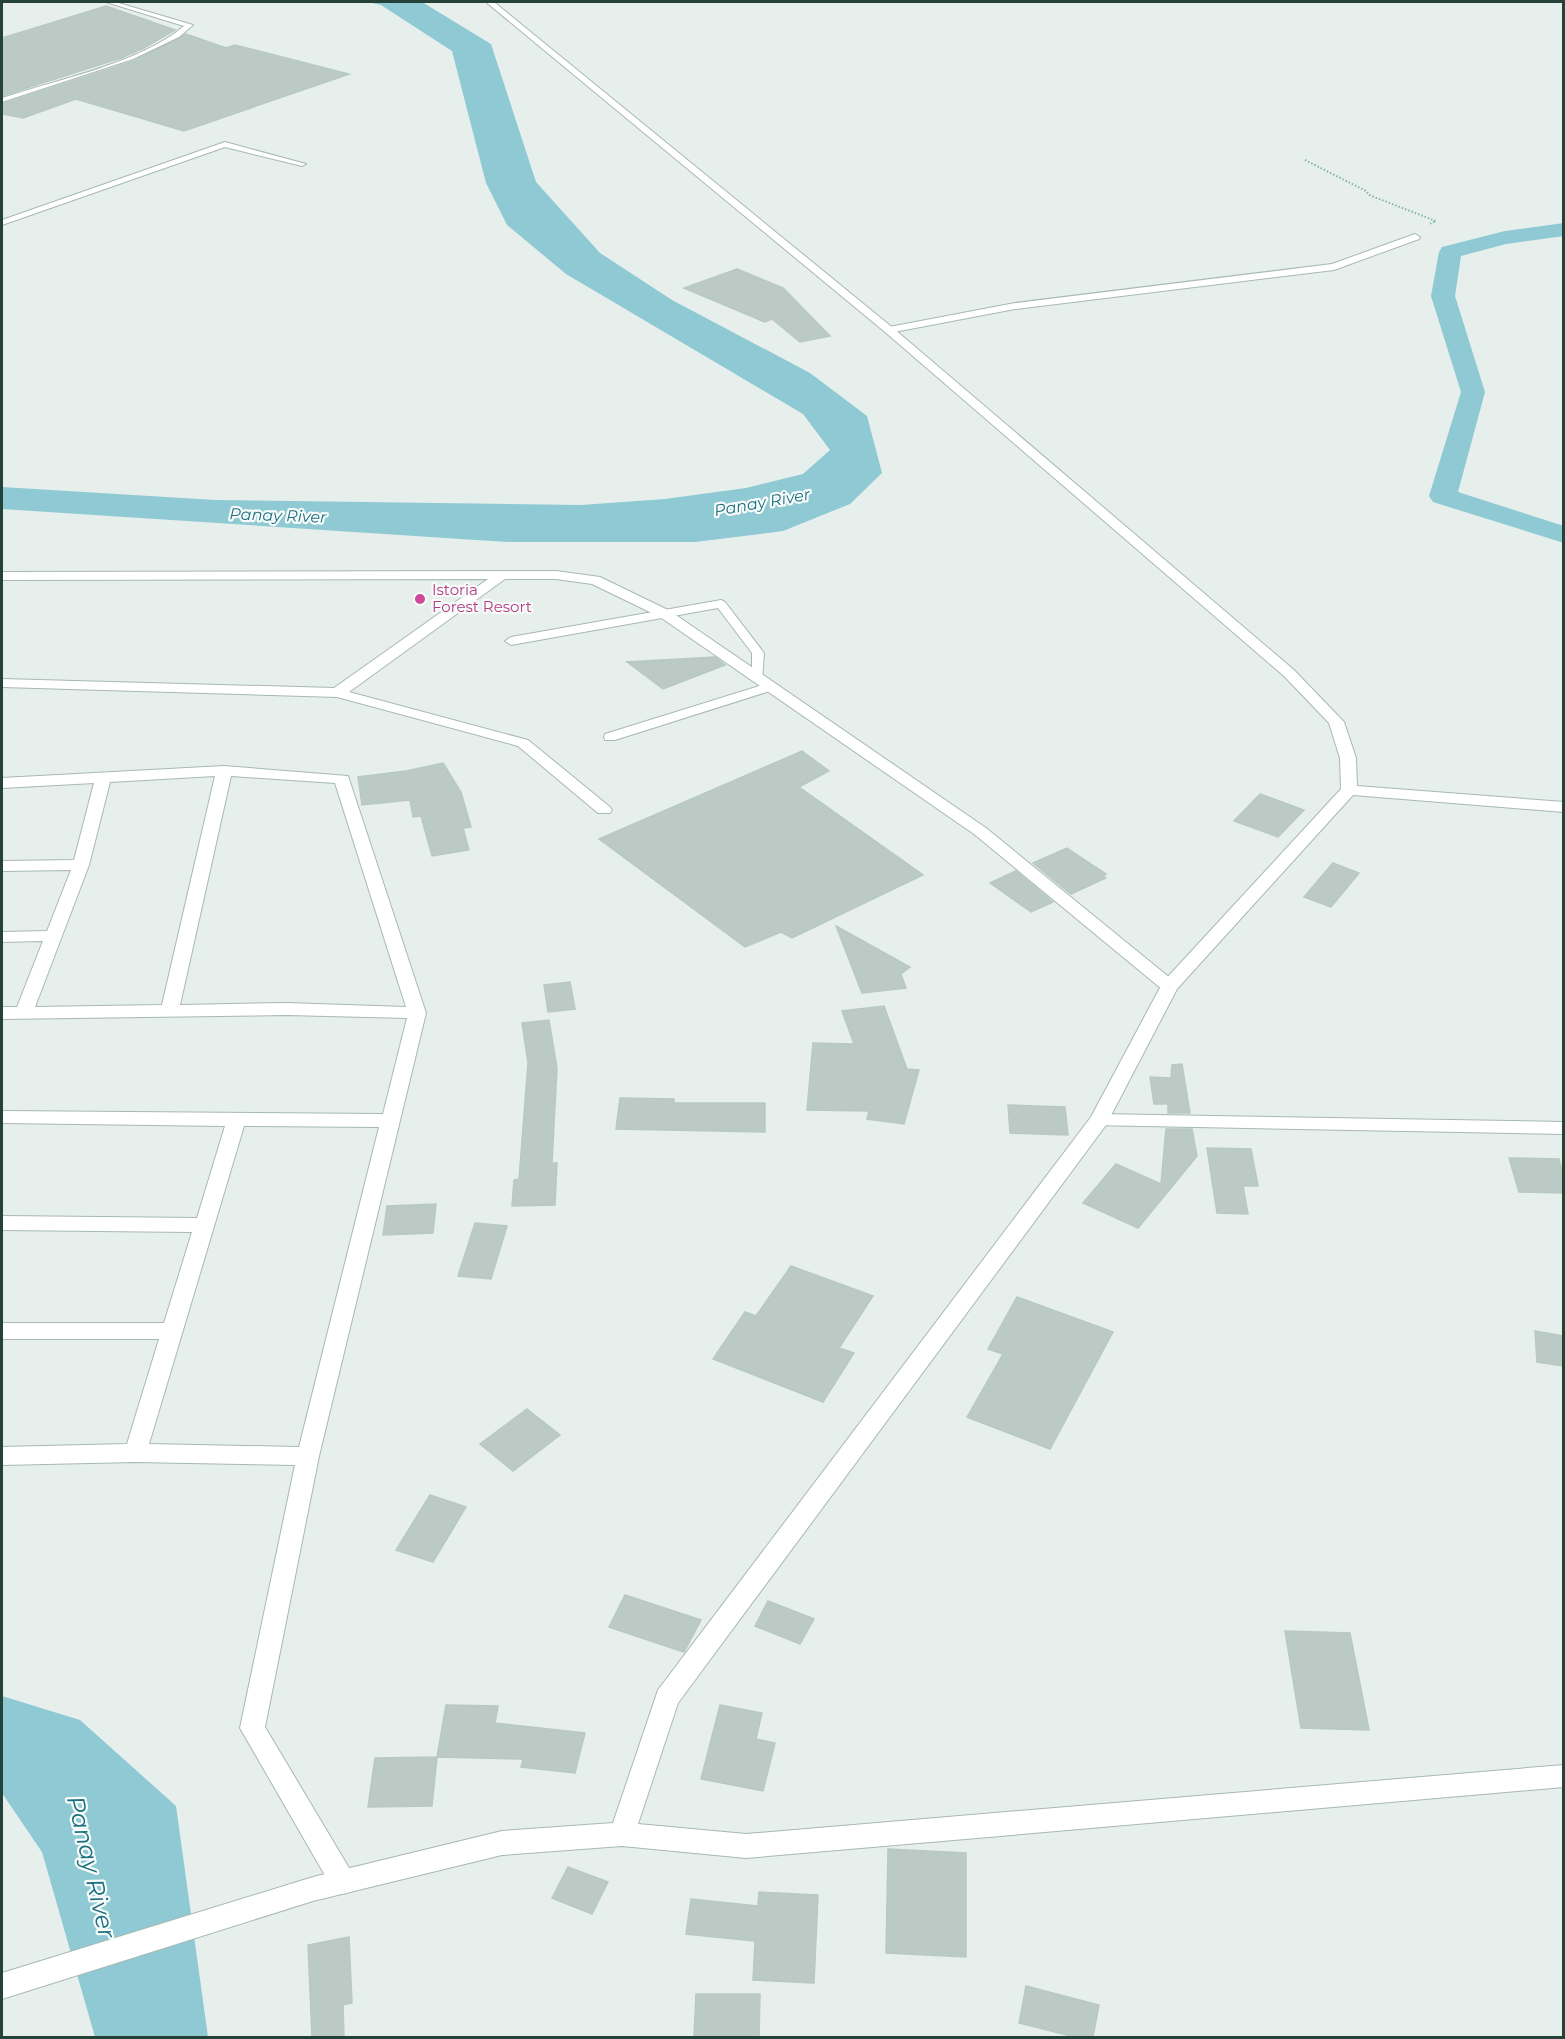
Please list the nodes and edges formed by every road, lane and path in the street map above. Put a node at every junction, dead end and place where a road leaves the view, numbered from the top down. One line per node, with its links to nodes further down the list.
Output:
1 (109, 2): 3 (lane)
2 (490, 2): 8 (street)
3 (2, 100)
4 (1305, 160): 7 (path)
5 (302, 164): 6 (lane)
6 (2, 223)
7 (1415, 237): 8 (street)
8 (889, 330): 20 (street)
9 (2, 576): 10 (street)
10 (500, 577): 11 (street); 15 (street)
11 (665, 614): 12 (lane); 14 (street); 14 (lane)
12 (511, 642)
13 (2, 683): 15 (street)
14 (764, 683): 16 (lane); 27 (street)
15 (337, 693): 22 (street)
16 (610, 737)
17 (224, 771): 18 (street); 28 (street); 31 (street)
18 (103, 777): 19 (street); 23 (street)
19 (2, 783)
20 (1349, 790): 21 (street); 27 (street)
21 (1563, 807)
22 (604, 810)
23 (81, 865): 24 (street); 25 (street)
24 (2, 866)
25 (53, 936): 26 (street); 30 (street)
26 (2, 937)
27 (1169, 986): 34 (street)
28 (169, 1012): 30 (street); 31 (street)
29 (2, 1013): 30 (street)
30 (24, 1013)
31 (417, 1013): 35 (street)
32 (2, 1118): 33 (street)
33 (237, 1118): 35 (street); 38 (street)
34 (1099, 1120): 36 (street); 45 (street)
35 (391, 1121): 43 (street)
36 (1563, 1128)
37 (2, 1223): 38 (street)
38 (205, 1225): 40 (street)
39 (2, 1331): 40 (street)
40 (171, 1331): 41 (street)
41 (135, 1452): 42 (street); 43 (street)
42 (2, 1456)
43 (309, 1456): 46 (street)
44 (1563, 1776): 45 (street)
45 (622, 1834): 46 (street)
46 (343, 1882): 47 (street)
47 (2, 1986)

